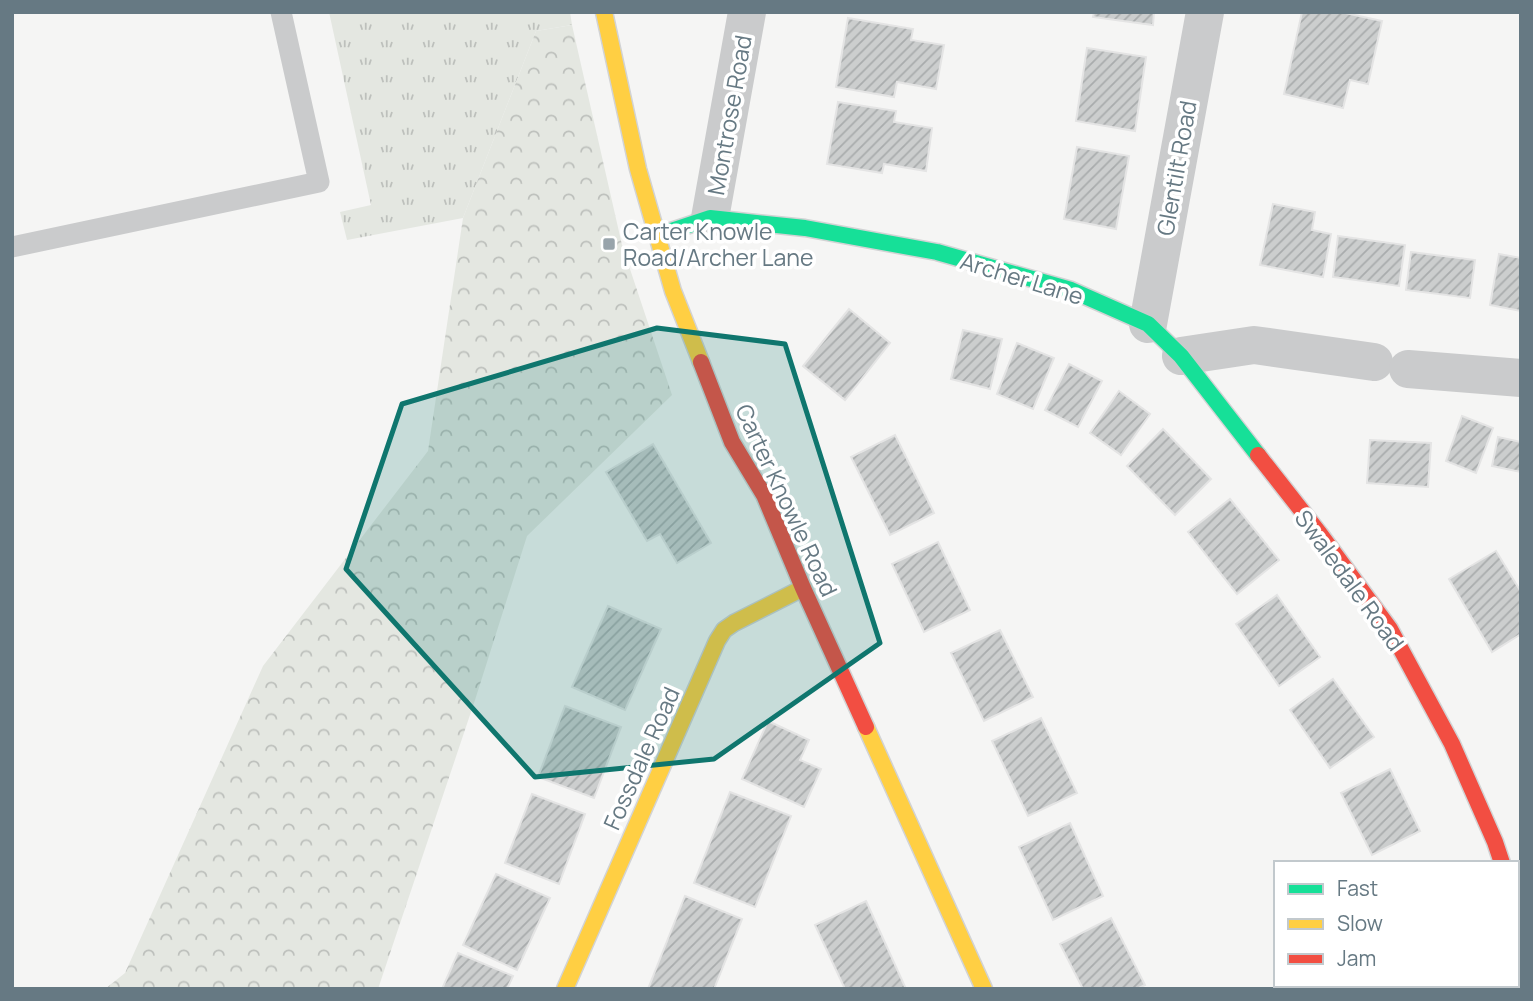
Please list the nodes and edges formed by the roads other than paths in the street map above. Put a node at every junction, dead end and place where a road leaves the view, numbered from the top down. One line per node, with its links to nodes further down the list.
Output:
1 (281, 12): 7 (lane)
2 (604, 12): 6 (street, Carter Knowle Road)
3 (747, 12): 5 (street, Montrose Road)
4 (1205, 12): 8 (street, Glentilt Road)
5 (710, 218): 6 (street, Archer Lane); 8 (street, Archer Lane)
6 (656, 236): 11 (street, Carter Knowle Road)
7 (12, 247)
8 (1148, 324): 9 (street, Archer Lane)
9 (1181, 356): 10 (street); 12 (street, Swaledale Road)
10 (1521, 378)
11 (803, 588): 13 (street, Fossdale Road); 14 (street, Carter Knowle Road)
12 (1501, 861)
13 (565, 989)
14 (984, 989)

